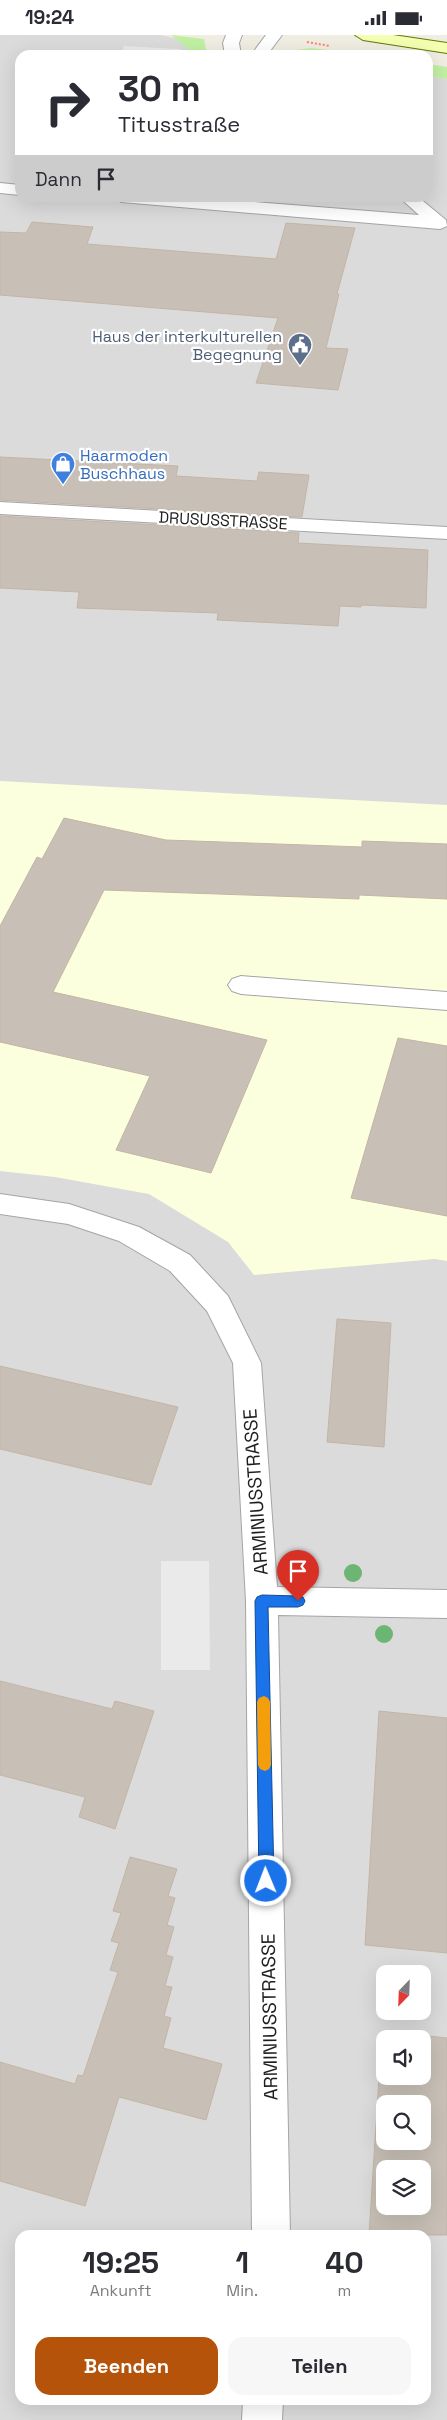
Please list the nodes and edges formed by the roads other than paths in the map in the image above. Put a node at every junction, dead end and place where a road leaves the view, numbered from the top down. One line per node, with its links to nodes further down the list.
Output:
1 (234, 35): 5 (street)
2 (363, 35): 4 (main road)
3 (274, 36): 6 (street)
4 (447, 48)
5 (232, 50)
6 (263, 50)
7 (0, 188): 8 (street)
8 (15, 190)
9 (176, 202): 11 (street)
10 (413, 202): 11 (street)
11 (442, 226)
12 (0, 508): 13 (street, DRUSUSSTRASSE)
13 (447, 533)
14 (241, 985): 15 (street)
15 (447, 1001)
16 (0, 1204): 17 (street, ARMINIUSSTRASSE)
17 (262, 1601): 18 (street); 19 (street, ARMINIUSSTRASSE)
18 (447, 1604)
19 (271, 2230)
20 (263, 2405): 21 (street)
21 (262, 2420)

